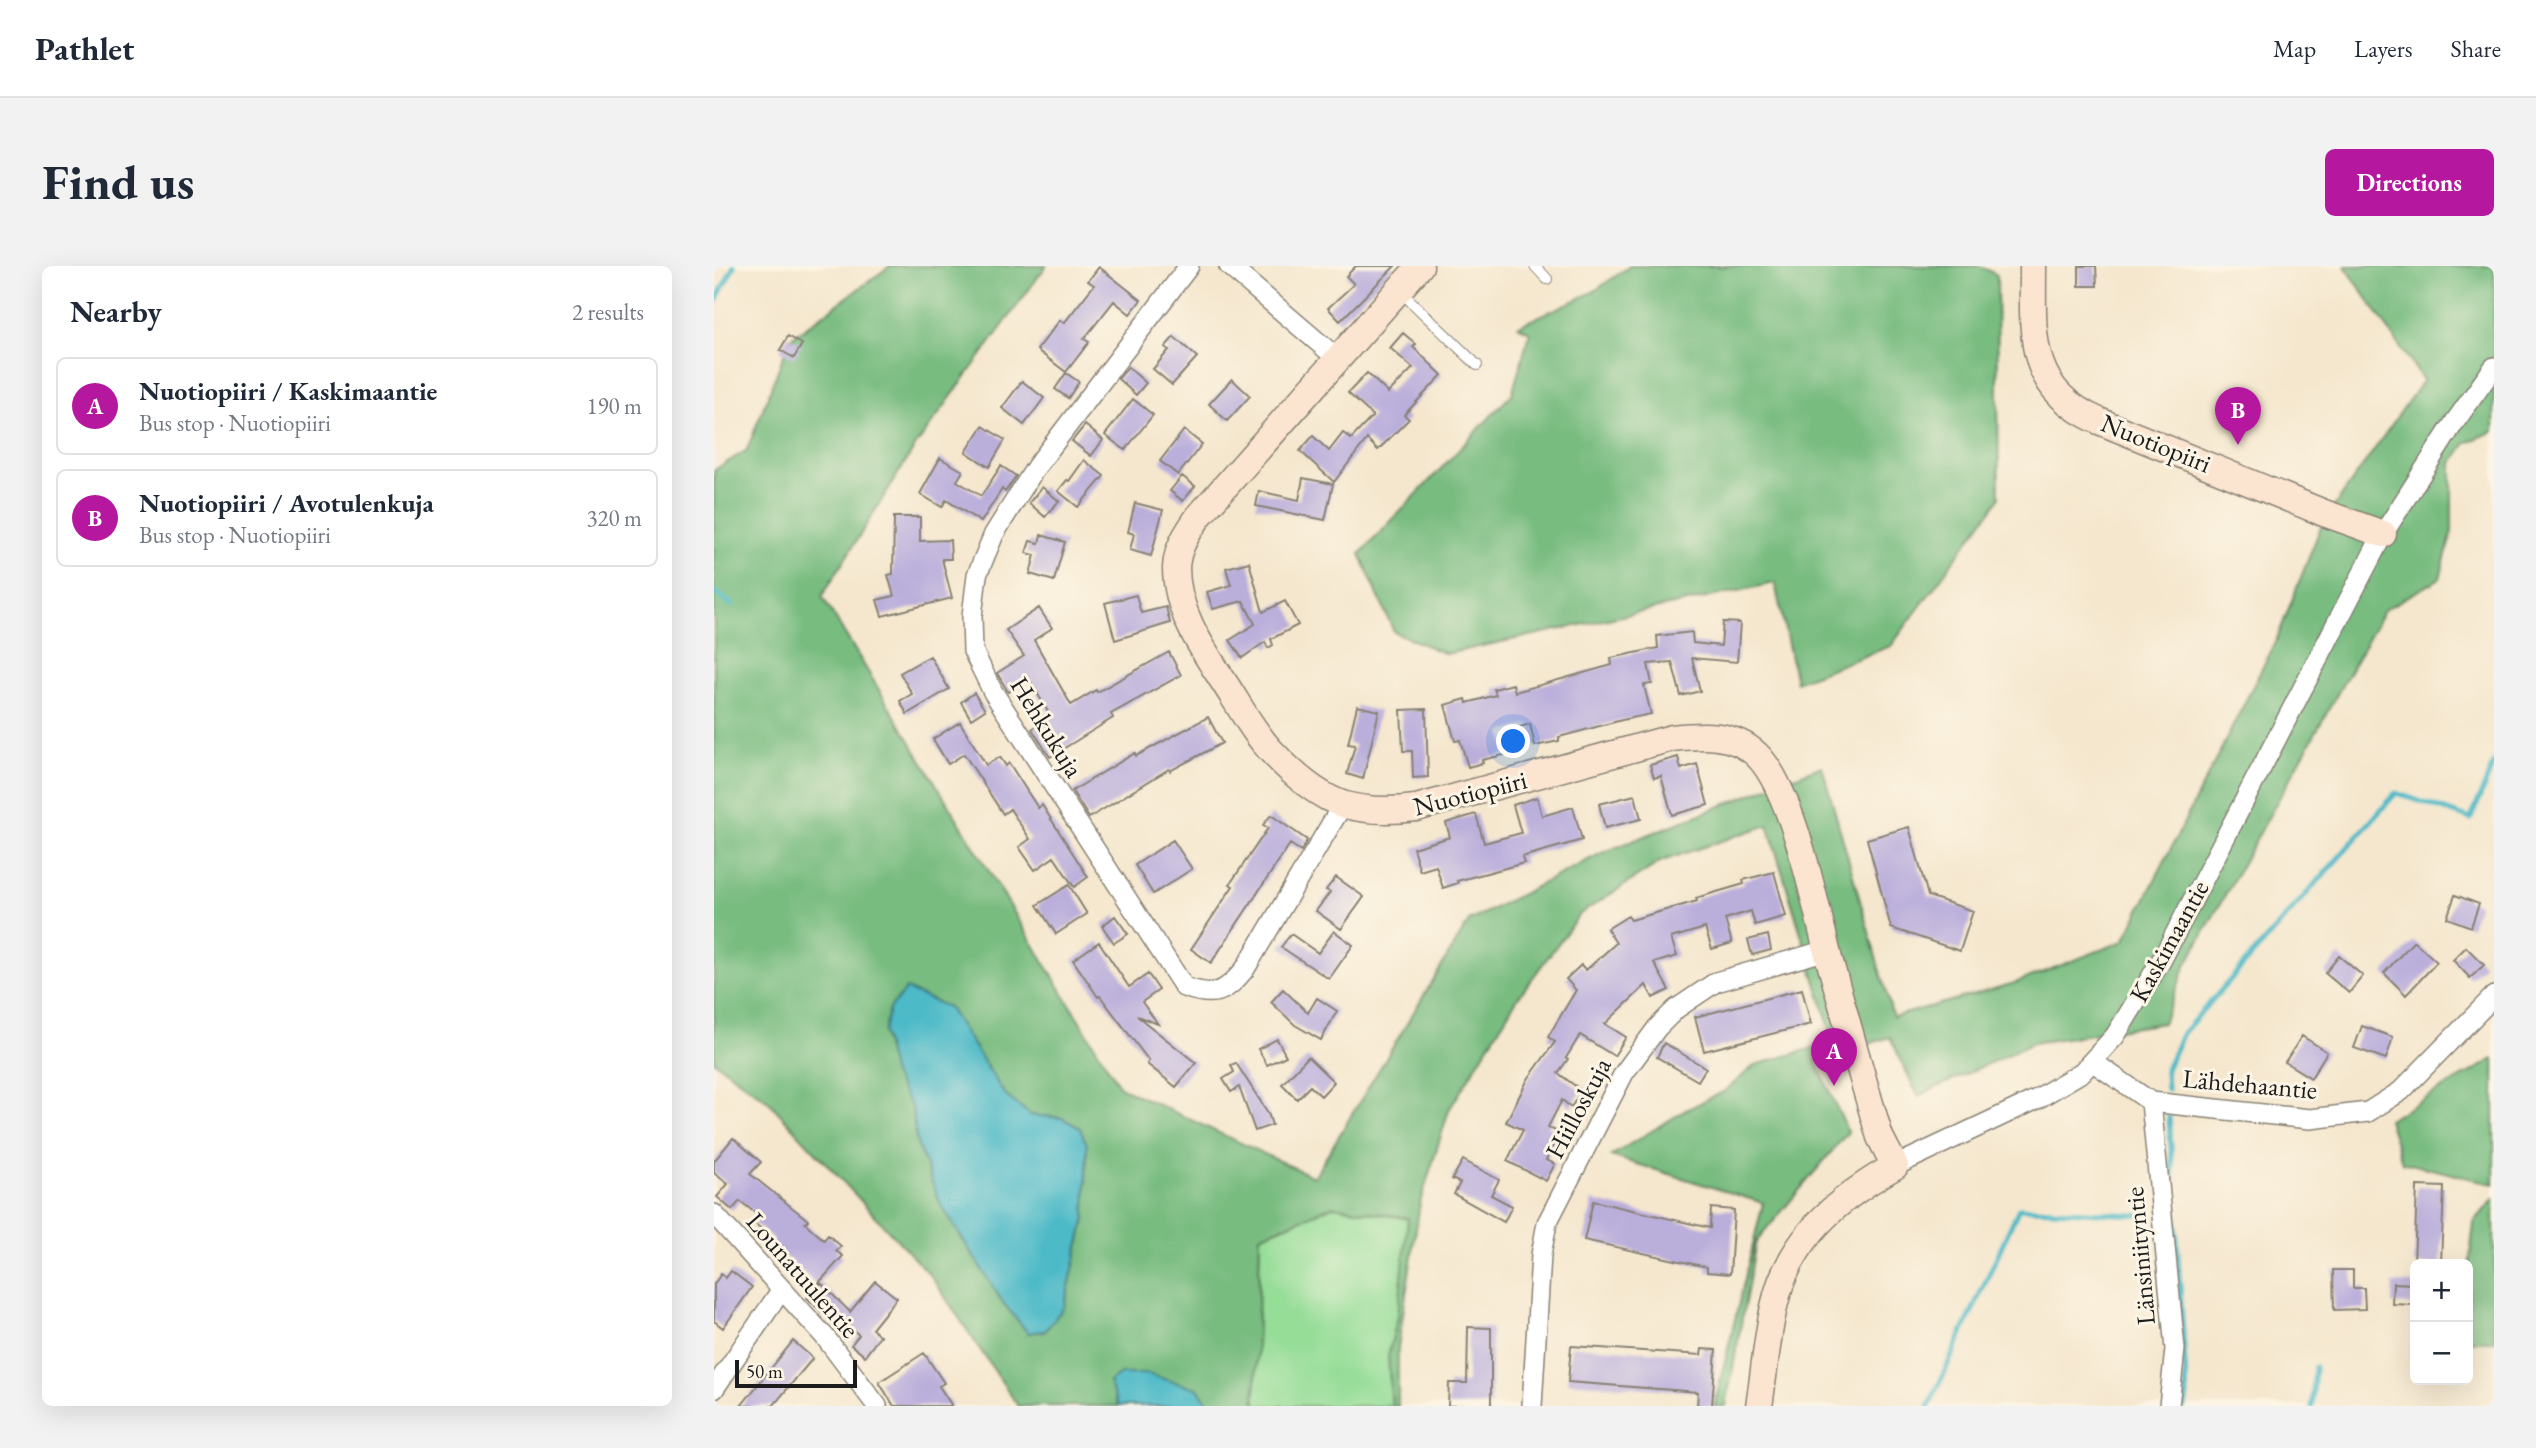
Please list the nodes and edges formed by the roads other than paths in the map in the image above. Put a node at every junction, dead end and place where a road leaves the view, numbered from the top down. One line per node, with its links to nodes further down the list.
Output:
1 (1189, 266): 12 (street, Hehkukuja)
2 (1229, 266): 8 (street)
3 (1420, 266): 7 (street, Nuotiopiiri)
4 (1535, 266): 6 (lane)
5 (2033, 266): 11 (street, Nuotiopiiri)
6 (1547, 279)
7 (1398, 290): 8 (street, Nuotiopiiri); 9 (lane)
8 (1339, 360): 12 (street, Nuotiopiiri)
9 (1477, 365)
10 (2494, 367): 11 (street, Kaskimaantie)
11 (2383, 534): 15 (street, Kaskimaantie)
12 (1343, 804): 13 (street, Nuotiopiiri)
13 (1827, 950): 17 (street, Nuotiopiiri); 22 (street, Hiilloskuja)
14 (2494, 996): 16 (street, Lähdehaantie)
15 (2093, 1062): 16 (street, Lähdehaantie); 17 (street, Kaskimaantie)
16 (2151, 1101): 24 (street, Länsiniityntie)
17 (1895, 1166): 23 (street, Kaskimaantie)
18 (714, 1214): 19 (street, Lounatuulentie)
19 (782, 1289): 20 (street); 21 (street, Lounatuulentie)
20 (714, 1389)
21 (877, 1406)
22 (1532, 1406)
23 (1759, 1406)
24 (2169, 1406)

